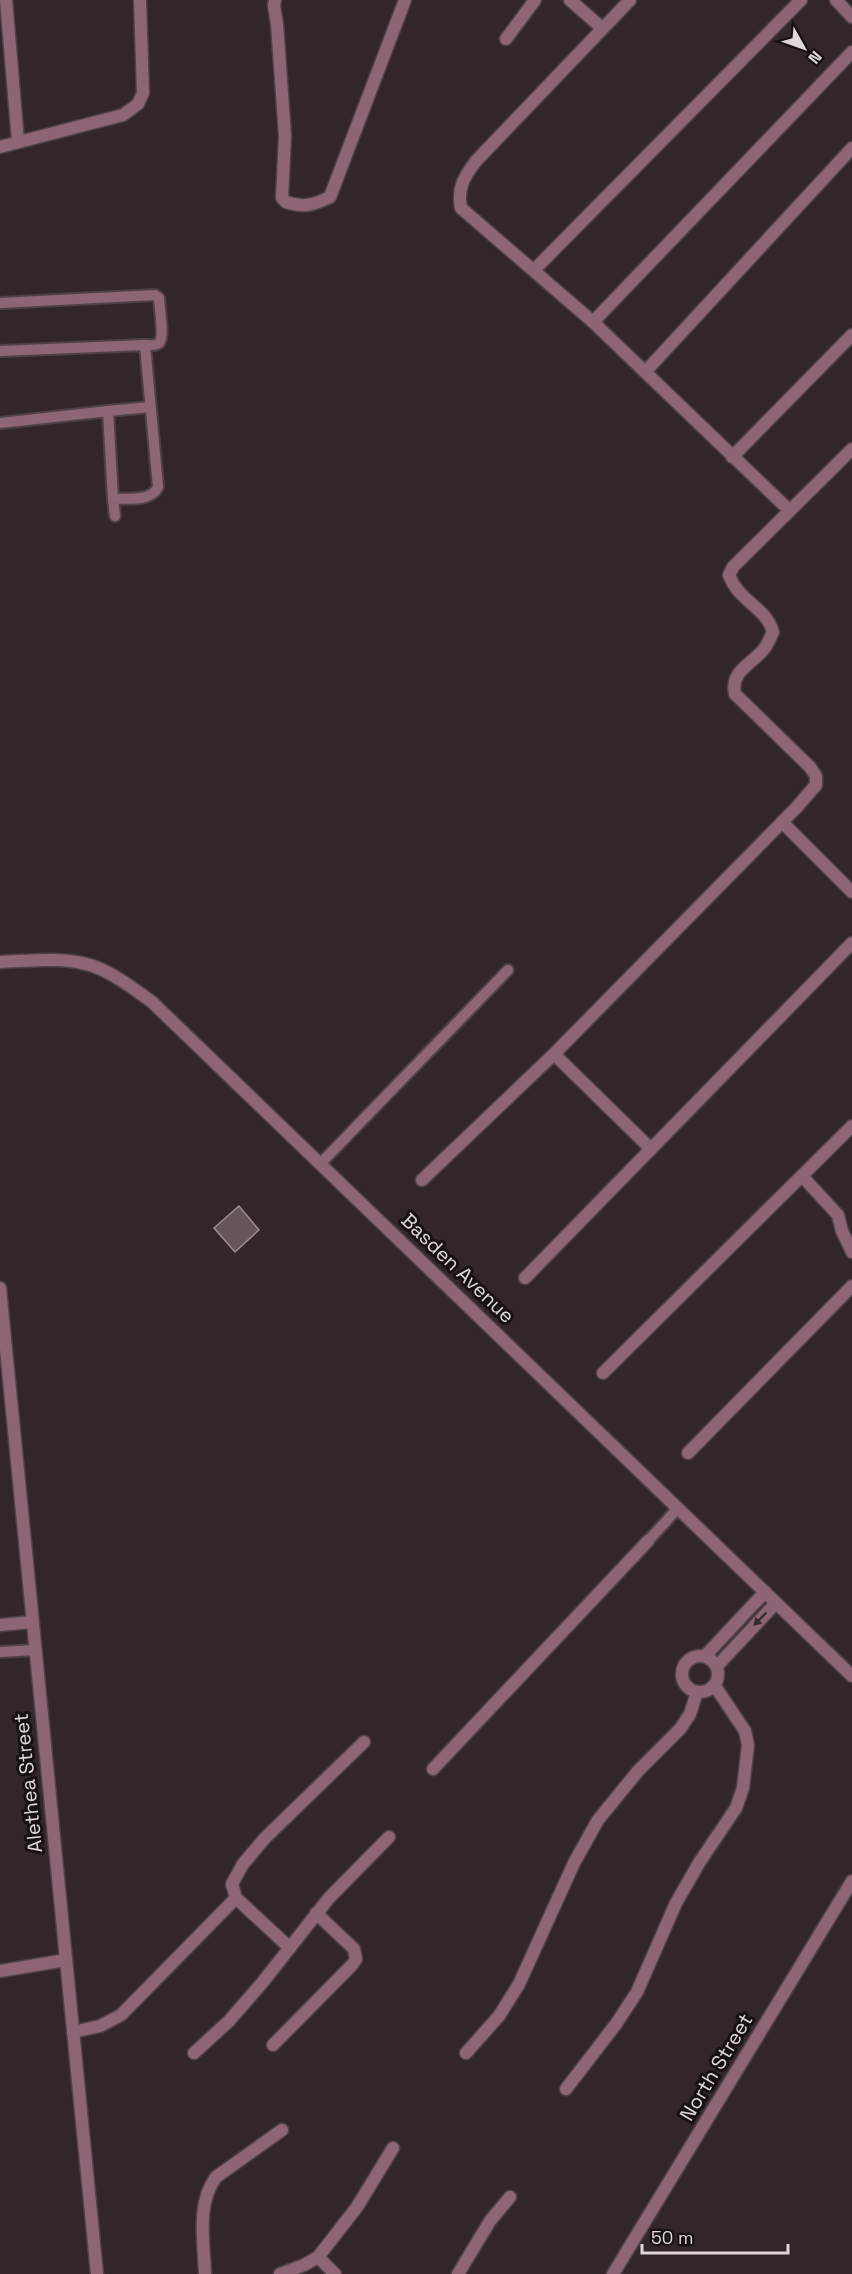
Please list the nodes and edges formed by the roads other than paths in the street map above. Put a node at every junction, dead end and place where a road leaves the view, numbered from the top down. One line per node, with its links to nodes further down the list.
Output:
1 (6, 0): 14 (street)
2 (140, 0): 14 (street)
3 (275, 0): 4 (street)
4 (405, 0)
5 (535, 0): 12 (street)
6 (570, 0): 11 (street)
7 (630, 0): 11 (street)
8 (801, 0): 18 (street)
9 (836, 0): 10 (street)
10 (852, 17)
11 (602, 28): 18 (street)
12 (506, 39)
13 (851, 54): 20 (street)
14 (18, 141): 15 (street); 17 (street)
15 (0, 147)
16 (852, 148): 24 (street)
17 (0, 158)
18 (534, 270): 20 (street)
19 (0, 303): 22 (lane)
20 (593, 322): 24 (street)
21 (852, 334): 29 (street)
22 (145, 345): 23 (lane); 25 (lane)
23 (0, 351)
24 (646, 371): 29 (street)
25 (150, 407): 26 (lane); 30 (lane)
26 (108, 411): 27 (lane); 30 (lane)
27 (0, 423)
28 (852, 449): 31 (street)
29 (732, 457): 31 (street)
30 (113, 499): 32 (lane)
31 (789, 510): 33 (street)
32 (115, 516)
33 (782, 822): 34 (street); 38 (street)
34 (852, 892)
35 (852, 943): 40 (street)
36 (0, 962): 41 (street, Basden Avenue)
37 (508, 970): 41 (lane)
38 (554, 1054): 40 (street); 43 (street)
39 (852, 1126): 42 (street)
40 (651, 1149): 45 (street)
41 (321, 1163): 50 (street, Basden Avenue)
42 (802, 1176): 44 (street); 48 (street)
43 (423, 1180)
44 (852, 1252)
45 (525, 1278)
46 (852, 1286): 49 (street)
47 (0, 1288): 54 (street, Alethea Street)
48 (603, 1373)
49 (688, 1453)
50 (678, 1508): 51 (lane); 52 (street, Basden Avenue)
51 (648, 1541): 64 (street)
52 (765, 1592): 53 (street, Basden Avenue); 58 (street)
53 (776, 1603): 59 (street, one-way to 59); 60 (street, Basden Avenue)
54 (32, 1622): 55 (street); 56 (street, Alethea Street)
55 (0, 1625)
56 (34, 1650): 57 (lane); 70 (street, Alethea Street)
57 (0, 1652)
58 (705, 1656): 59 (street); 62 (street)
59 (717, 1666): 61 (street)
60 (852, 1676)
61 (715, 1686): 62 (street); 76 (street)
62 (697, 1692): 75 (street)
63 (364, 1742): 67 (street)
64 (433, 1769)
65 (389, 1837): 68 (street)
66 (852, 1881): 86 (street, North Street)
67 (236, 1898): 69 (street); 72 (street)
68 (316, 1913): 69 (street); 73 (street)
69 (290, 1948): 74 (street)
70 (66, 1960): 71 (street); 72 (street, Alethea Street)
71 (0, 1971)
72 (73, 2032): 81 (street, Alethea Street)
73 (273, 2045)
74 (194, 2053)
75 (466, 2053)
76 (566, 2089)
77 (282, 2130): 82 (street)
78 (393, 2148): 80 (street)
79 (510, 2197): 85 (street)
80 (318, 2256): 83 (street); 84 (street)
81 (97, 2274)
82 (205, 2274)
83 (280, 2274)
84 (335, 2274)
85 (458, 2274)
86 (613, 2274)

